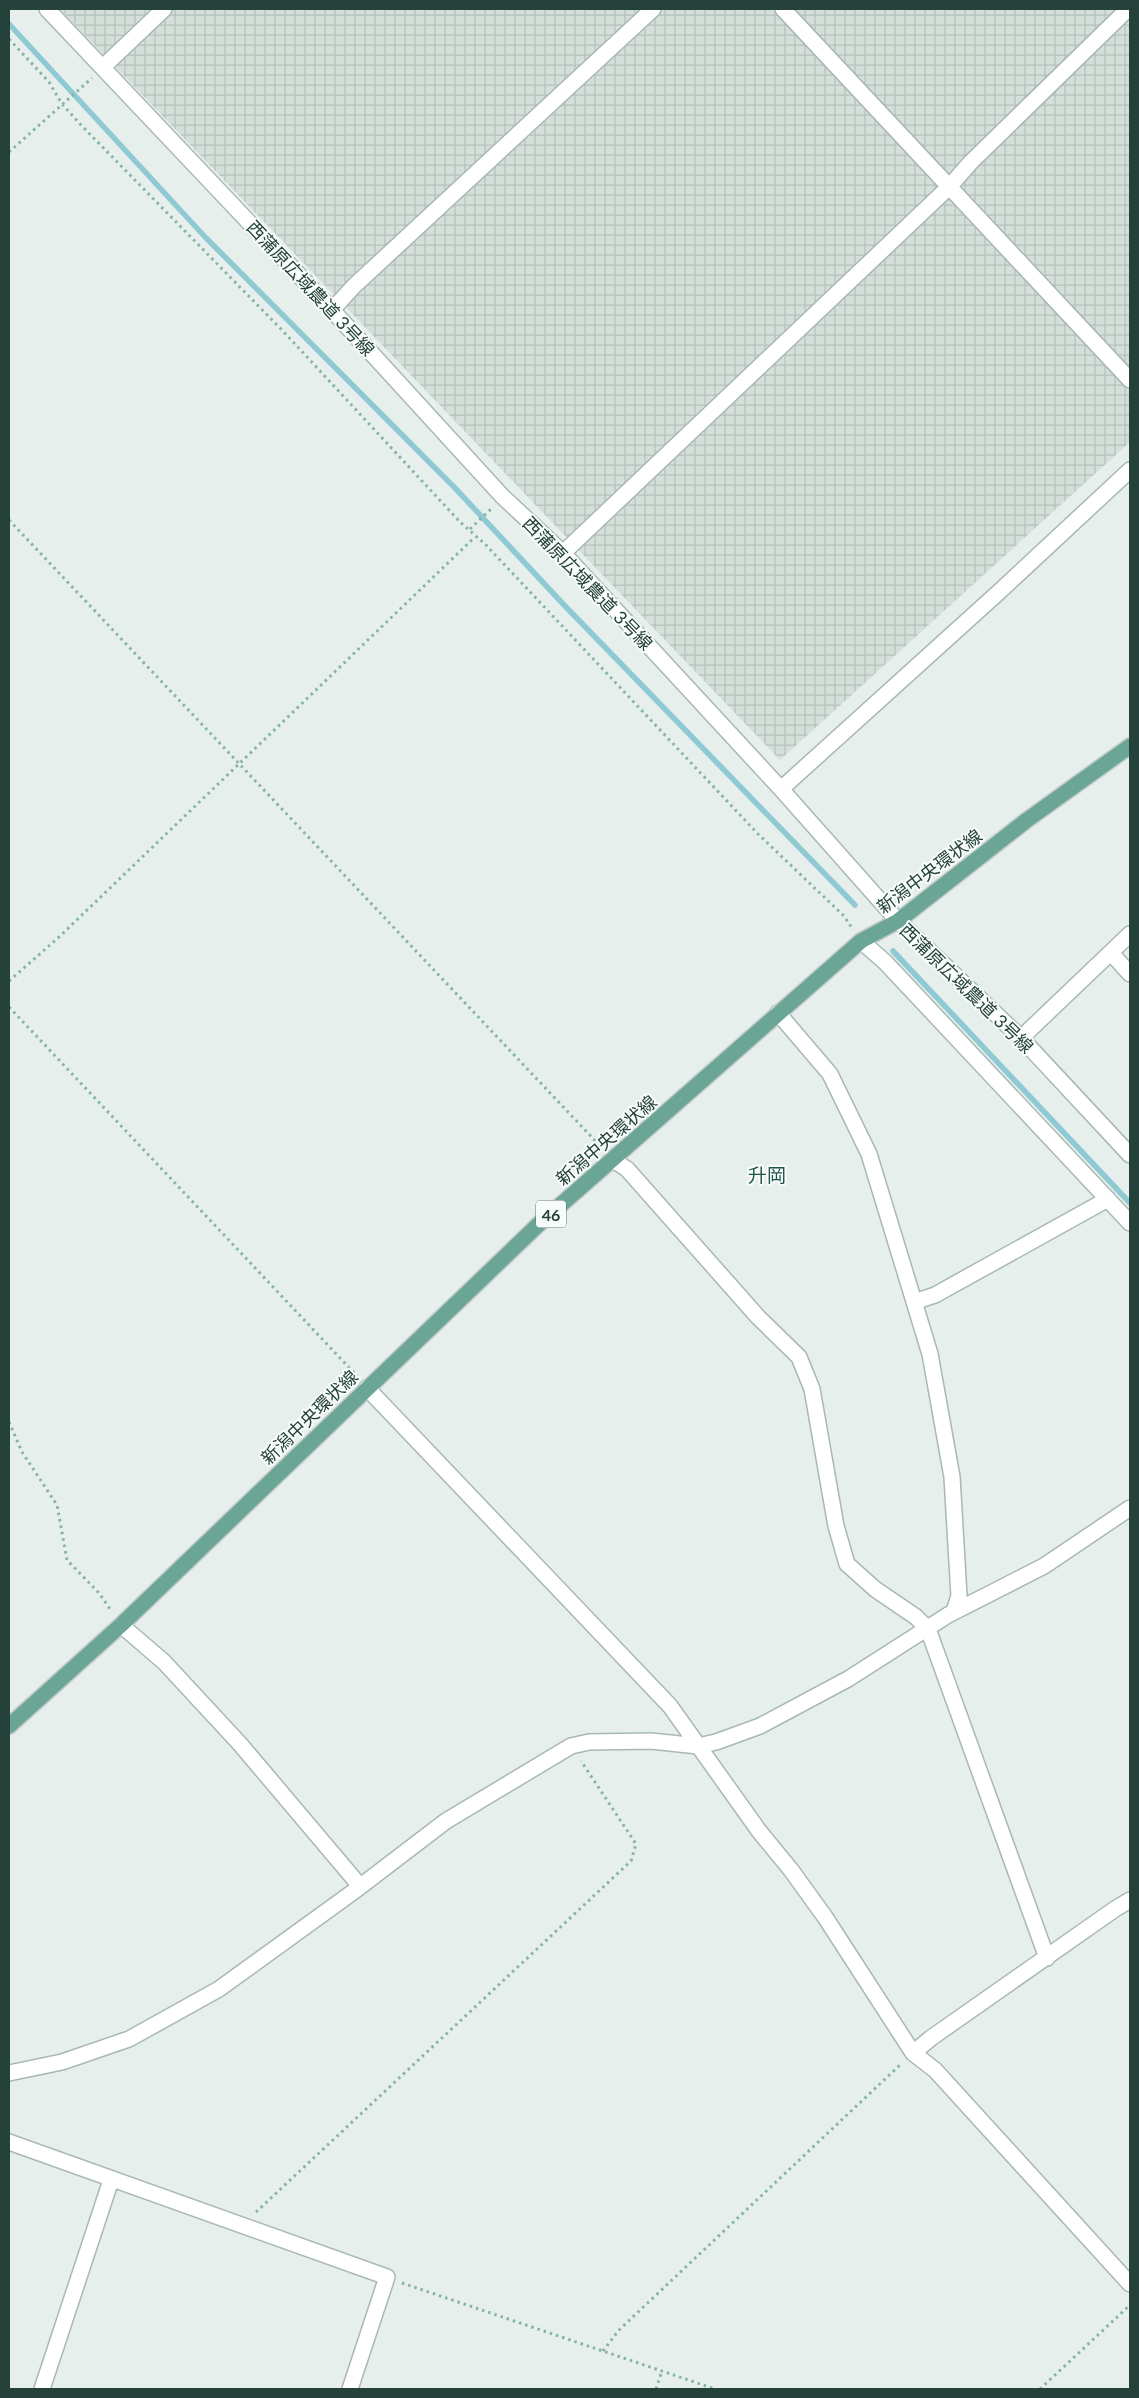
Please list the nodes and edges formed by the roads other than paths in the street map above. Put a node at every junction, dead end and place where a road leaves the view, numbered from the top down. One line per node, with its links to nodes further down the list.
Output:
1 (47, 9): 6 (street, 西蒲原広域農道 3号線)
2 (164, 9): 6 (street)
3 (653, 9): 8 (street)
4 (783, 9): 7 (street)
5 (1128, 9): 7 (street)
6 (103, 67): 8 (street, 西蒲原広域農道 3号線)
7 (949, 187): 9 (street); 11 (street)
8 (332, 310): 11 (street, 西蒲原広域農道 3号線)
9 (1130, 380)
10 (1130, 470): 13 (street)
11 (563, 553): 13 (street, 西蒲原広域農道 3号線)
12 (1130, 746): 14 (main road, 新潟中央環状線 / 46)
13 (781, 789): 14 (street, 西蒲原広域農道 3号線)
14 (898, 921): 16 (main road, 新潟中央環状線 / 46); 20 (street, 西蒲原広域農道 3号線)
15 (1130, 934): 17 (street)
16 (861, 941): 19 (main road, 新潟中央環状線 / 46); 23 (street)
17 (1111, 953): 18 (street); 20 (street)
18 (1130, 974)
19 (778, 1013): 22 (main road, 新潟中央環状線 / 46); 25 (street)
20 (1020, 1038): 21 (street, 西蒲原広域農道 3号線)
21 (1130, 1155)
22 (613, 1160): 26 (main road, 新潟中央環状線 / 46); 30 (street)
23 (1108, 1199): 24 (street); 25 (street)
24 (1130, 1223)
25 (914, 1302): 28 (street)
26 (367, 1388): 29 (main road, 新潟中央環状線 / 46); 32 (street)
27 (1130, 1508): 28 (street)
28 (954, 1611): 30 (street)
29 (121, 1625): 31 (main road, 新潟中央環状線 / 46); 33 (street)
30 (928, 1629): 32 (street); 35 (street)
31 (9, 1726)
32 (698, 1746): 33 (street); 36 (street)
33 (360, 1886): 37 (street)
34 (1130, 1900): 35 (street)
35 (1047, 1958): 36 (street)
36 (913, 2053): 40 (street)
37 (9, 2073)
38 (9, 2142): 39 (street)
39 (111, 2180): 41 (street); 42 (street)
40 (1130, 2284)
41 (42, 2389)
42 (350, 2389)

